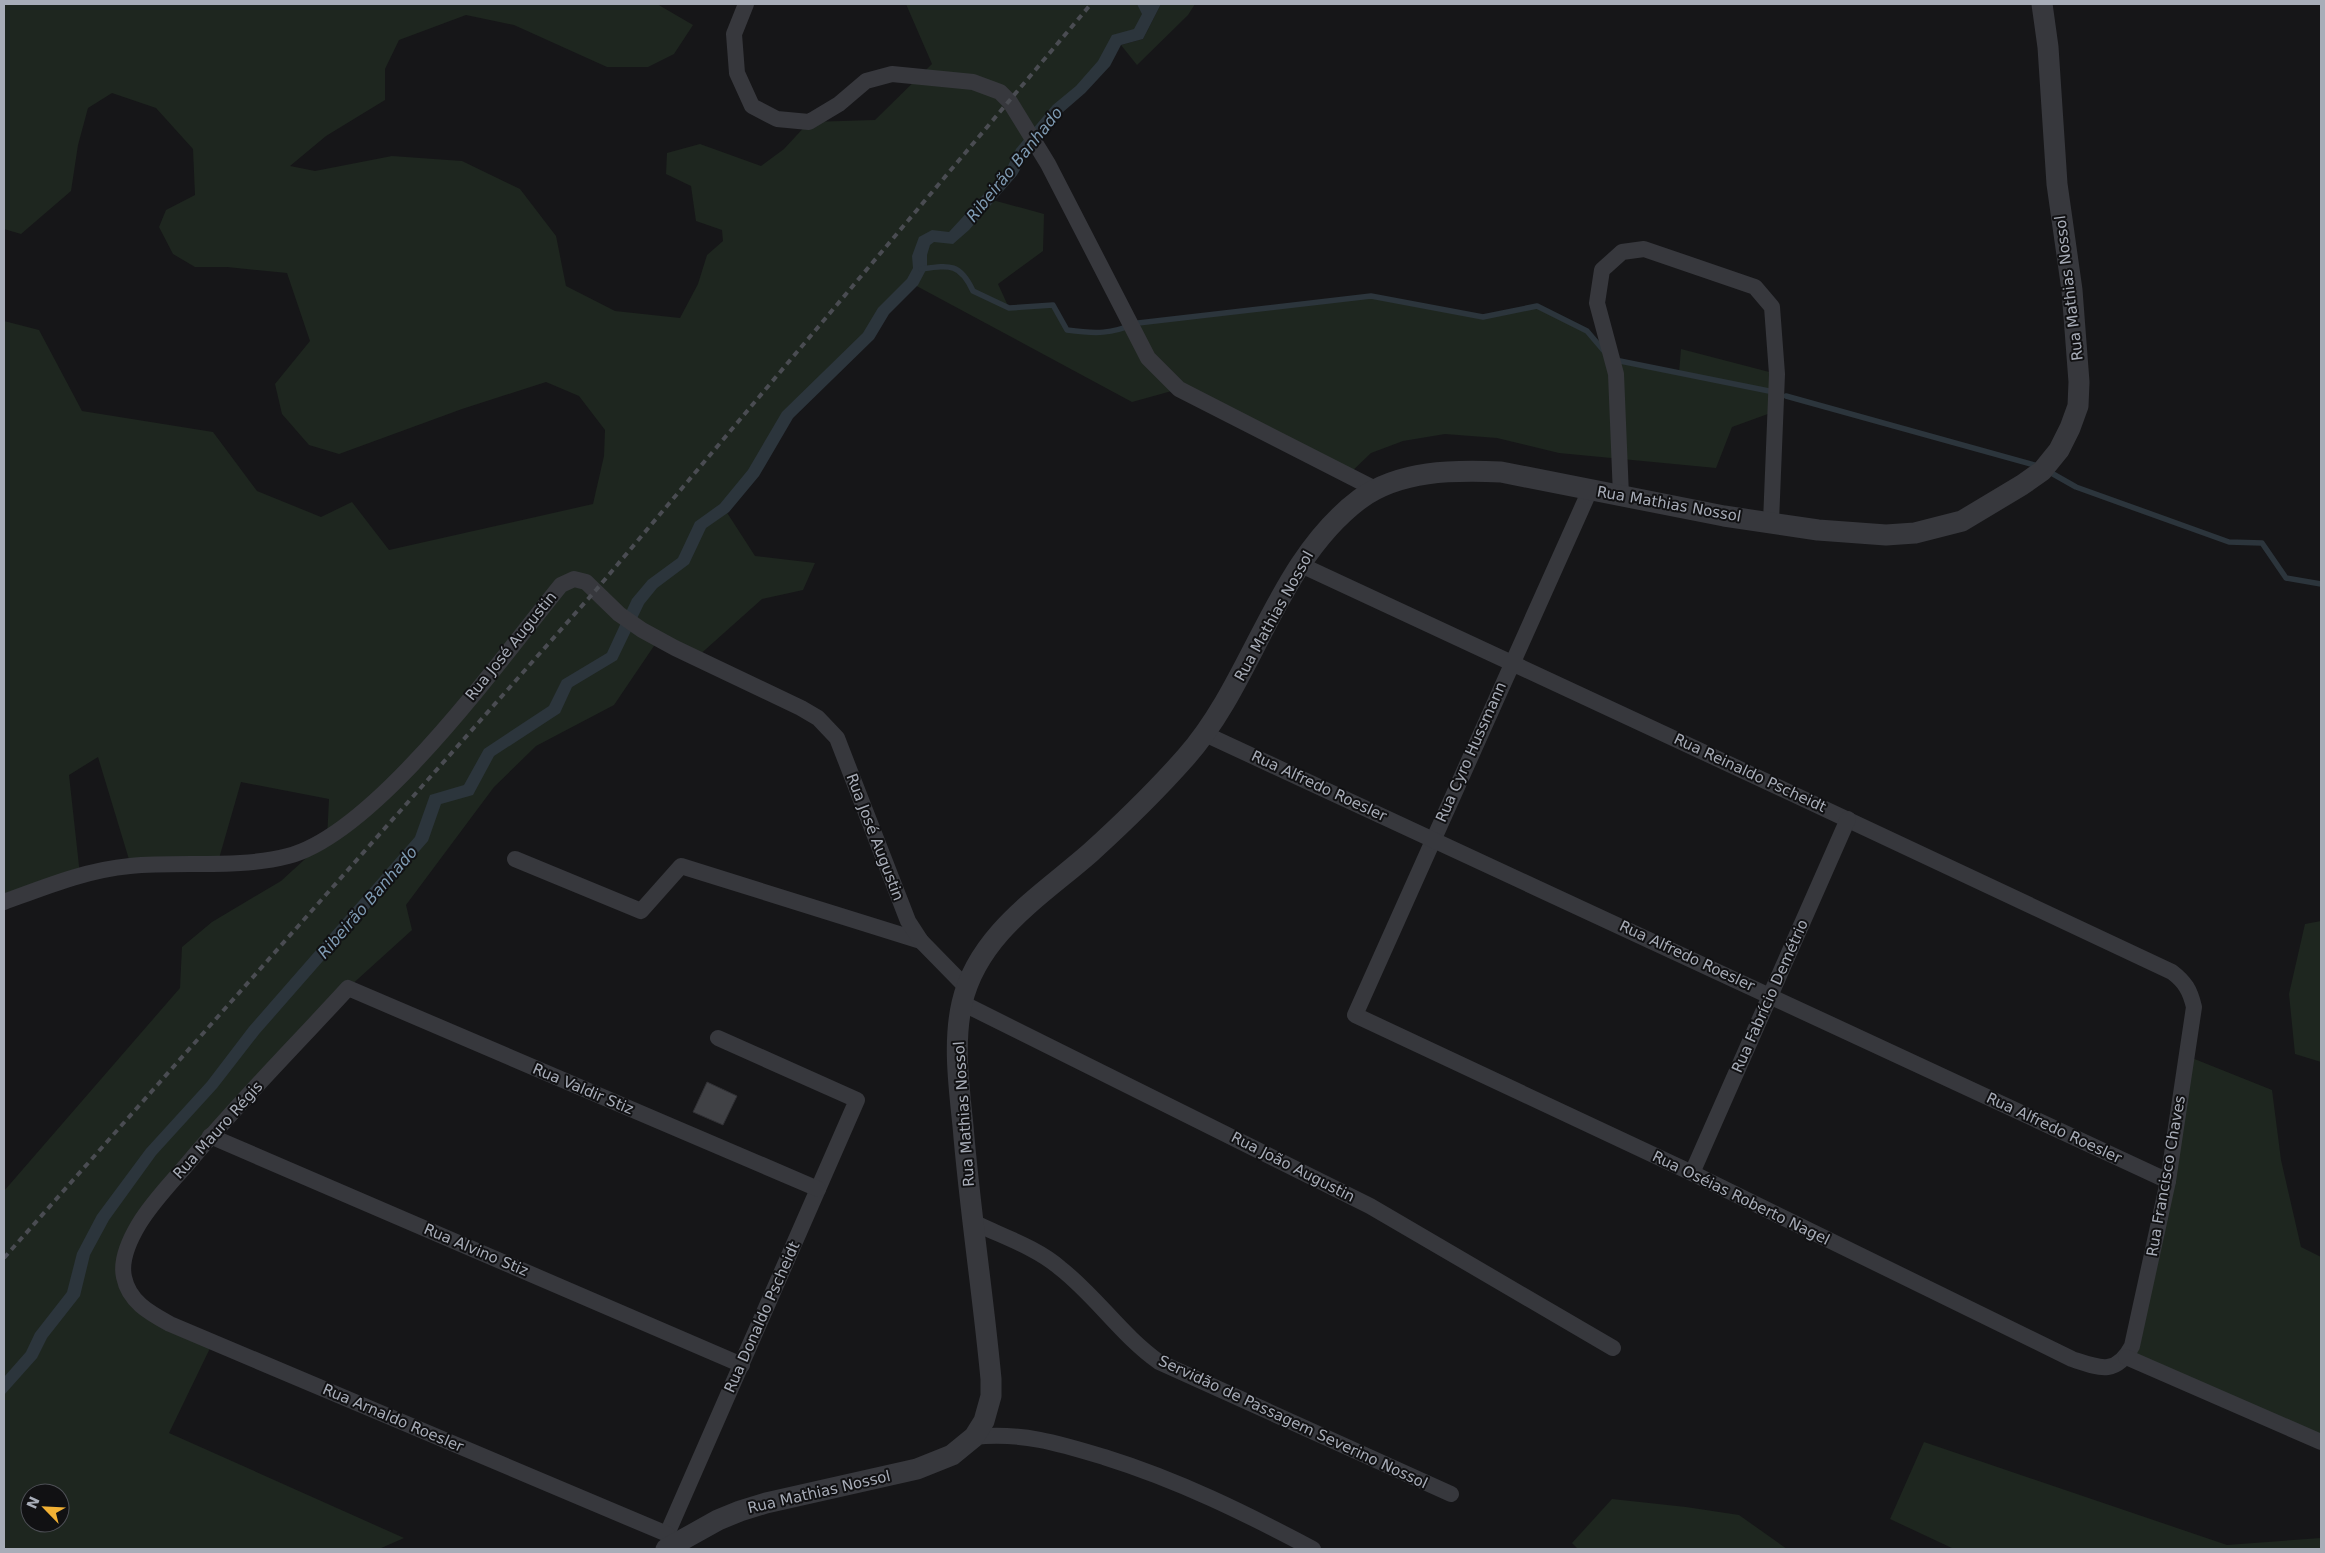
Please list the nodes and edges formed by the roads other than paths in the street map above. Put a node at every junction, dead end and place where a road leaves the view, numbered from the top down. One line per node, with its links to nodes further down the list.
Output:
1 (746, 4): 3 (street)
2 (2042, 4): 6 (street, Rua Mathias Nossol)
3 (1375, 489): 4 (street, Rua Mathias Nossol); 7 (street, Rua Mathias Nossol)
4 (1590, 490): 5 (street, Rua Mathias Nossol); 8 (street, Rua Cyro Hussmann)
5 (1621, 496): 6 (street, Rua Mathias Nossol); 6 (street)
6 (1771, 522)
7 (1301, 565): 8 (street, Rua Reinaldo Pscheidt); 9 (street, Rua Mathias Nossol)
8 (1511, 663): 10 (street, Rua Reinaldo Pscheidt); 11 (street, Rua Cyro Hussmann)
9 (1205, 734): 11 (street, Rua Alfredo Roesler); 18 (street, Rua Mathias Nossol)
10 (1848, 819): 16 (street, Rua Reinaldo Pscheidt); 17 (street, Rua Fabrício Demétrio)
11 (1433, 838): 17 (street, Rua Alfredo Roesler); 19 (street, Rua Cyro Hussmann)
12 (515, 859): 14 (street)
13 (4, 902): 14 (street, Rua José Augustin)
14 (921, 941): 18 (street, Rua José Augustin)
15 (348, 988): 21 (street, Rua Mauro Régis); 24 (street, Rua Valdir Stiz)
16 (2190, 992): 23 (street, Rua Francisco Chaves)
17 (1770, 995): 22 (street, Rua Fabrício Demétrio); 23 (street, Rua Alfredo Roesler)
18 (964, 996): 25 (street, Rua Mathias Nossol); 27 (street, Rua João Augustin)
19 (1355, 1015): 22 (street, Rua Oséias Roberto Nagel)
20 (718, 1038): 24 (street, Rua Donaldo Pscheidt)
21 (210, 1136): 26 (street, Rua Mauro Régis); 29 (street, Rua Alvino Stiz)
22 (1692, 1173): 28 (street, Rua Oséias Roberto Nagel)
23 (2168, 1181): 28 (street, Rua Francisco Chaves)
24 (818, 1189): 29 (street, Rua Donaldo Pscheidt)
25 (973, 1222): 30 (street, Rua Mathias Nossol); 32 (street, Servidão de Passagem Severino Nossol)
26 (128, 1288): 33 (street, Rua Arnaldo Roesler)
27 (1613, 1348)
28 (2126, 1357): 31 (street)
29 (742, 1365): 33 (street, Rua Donaldo Pscheidt)
30 (974, 1437): 33 (street, Rua Mathias Nossol); 34 (street)
31 (2321, 1442)
32 (1451, 1494)
33 (669, 1542)
34 (1313, 1549)

